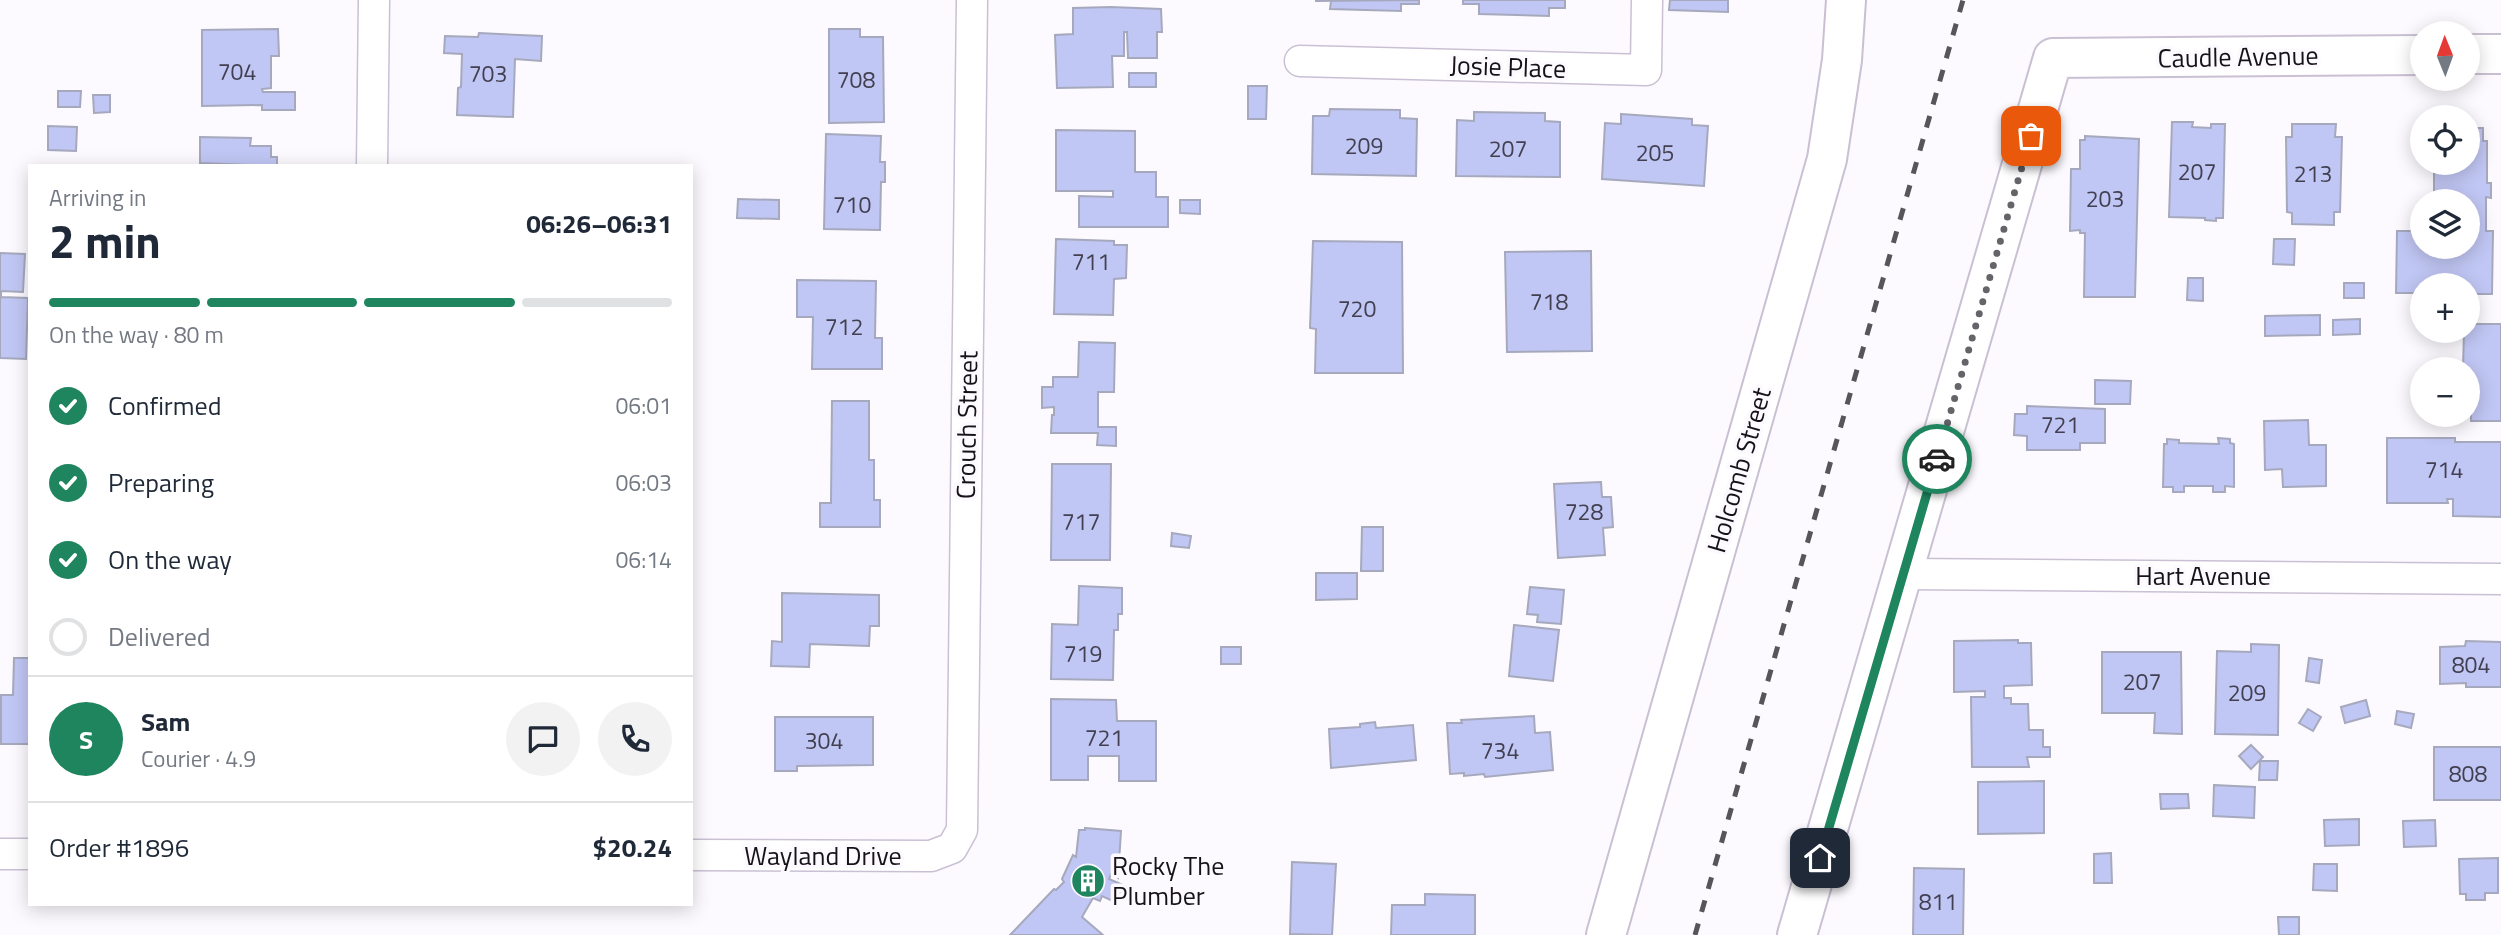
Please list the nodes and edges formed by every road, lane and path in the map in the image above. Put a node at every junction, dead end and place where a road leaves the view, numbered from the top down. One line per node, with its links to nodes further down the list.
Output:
1 (374, 0): 9 (street)
2 (972, 0): 12 (street, Crouch Street)
3 (1647, 0): 8 (street, Josie Place)
4 (1846, 0): 16 (street, Holcomb Street)
5 (2480, 54): 6 (street)
6 (2501, 54)
7 (2410, 55): 10 (street, Caudle Avenue)
8 (1300, 61)
9 (372, 164)
10 (1904, 574): 11 (street, Hart Avenue); 17 (street)
11 (2501, 579)
12 (952, 848): 15 (street, Wayland Drive)
13 (0, 854): 14 (street)
14 (28, 854)
15 (693, 855)
16 (1606, 935)
17 (1797, 935)

